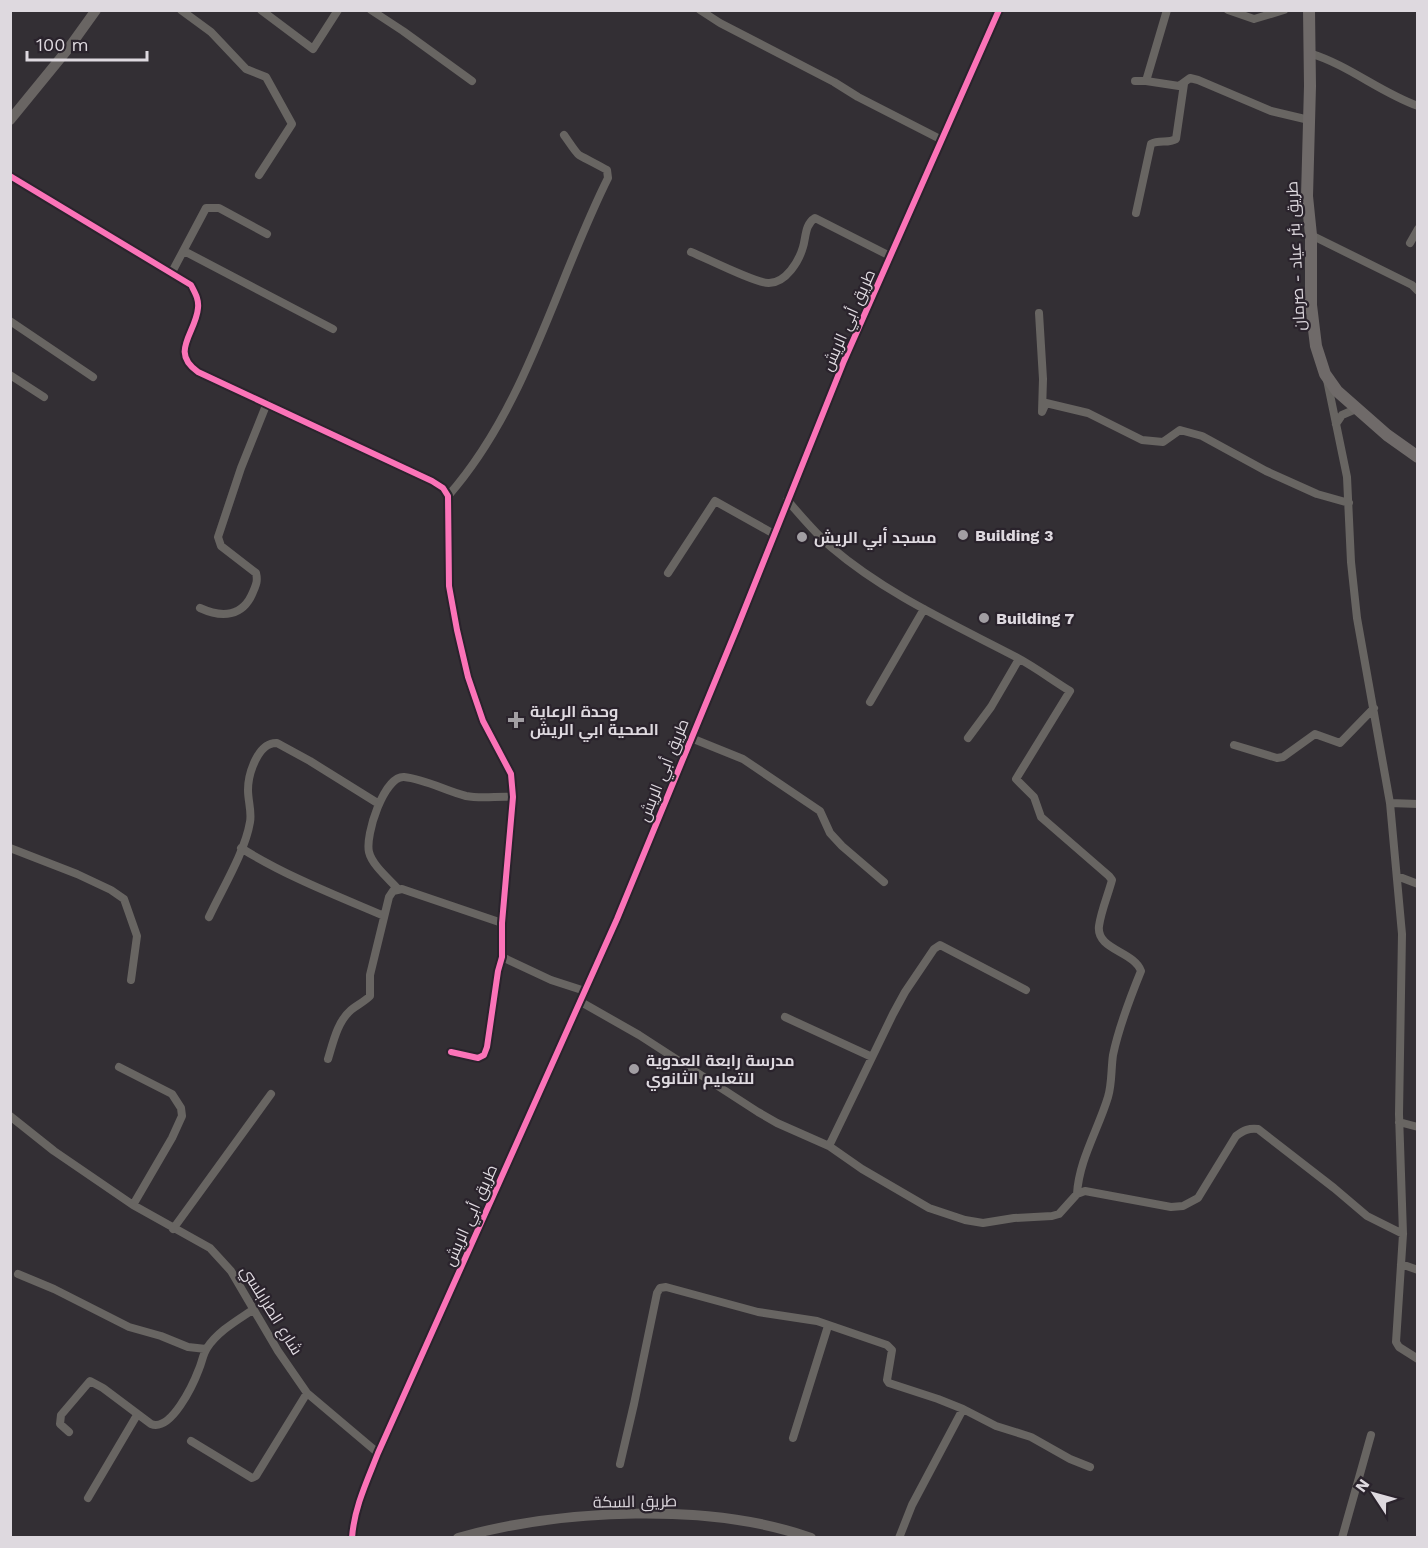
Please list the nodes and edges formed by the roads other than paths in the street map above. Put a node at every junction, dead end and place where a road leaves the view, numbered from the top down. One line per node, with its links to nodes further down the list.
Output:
1 (96, 10): 18 (main road)
2 (181, 10): 22 (street)
3 (261, 10): 4 (street)
4 (338, 10)
5 (371, 10): 13 (street)
6 (700, 10): 21 (street)
7 (999, 10): 21 (street, طريق أبي الريش)
8 (1167, 10): 15 (street)
9 (1228, 10): 10 (street)
10 (1284, 10)
11 (1309, 10): 12 (highway, طريق بئر عياد - صرمان)
12 (1309, 52): 17 (street); 19 (highway, طريق بئر عياد - صرمان)
13 (472, 81)
14 (1135, 81): 15 (street)
15 (1146, 81): 16 (street)
16 (1184, 84): 19 (street); 24 (street)
17 (1418, 106)
18 (13, 112)
19 (1309, 120): 27 (highway, طريق بئر عياد - صرمان)
20 (564, 135): 45 (street)
21 (942, 140): 31 (street, طريق أبي الريش)
22 (260, 175)
23 (10, 176): 32 (street)
24 (1136, 213)
25 (1418, 229): 28 (street)
26 (267, 234): 29 (street)
27 (1311, 235): 33 (street); 37 (highway, طريق بئر عياد - صرمان)
28 (1410, 243)
29 (184, 251): 32 (street); 36 (street)
30 (691, 252): 31 (street)
31 (891, 256): 46 (street, طريق أبي الريش)
32 (172, 272): 41 (street)
33 (1418, 291)
34 (1039, 313): 47 (street)
35 (10, 321): 39 (street)
36 (333, 329)
37 (1325, 374): 42 (highway, طريق بئر عياد - صرمان); 43 (street)
38 (10, 375): 40 (street)
39 (93, 377)
40 (44, 397)
41 (267, 403): 45 (street); 50 (street)
42 (1356, 409): 43 (street); 44 (highway, طريق بئر عياد - صرمان)
43 (1336, 424): 47 (street)
44 (1418, 457)
45 (448, 496): 58 (street)
46 (788, 500): 48 (street, طريق أبي الريش); 51 (street)
47 (1350, 503): 54 (street)
48 (774, 534): 49 (street); 55 (street, طريق أبي الريش)
49 (668, 573)
50 (200, 608)
51 (924, 609): 52 (street); 53 (street)
52 (1019, 659): 56 (street); 86 (street)
53 (870, 702)
54 (1374, 708): 57 (street); 59 (street)
55 (691, 738): 65 (street); 74 (street, طريق أبي الريش)
56 (968, 738)
57 (1234, 745)
58 (513, 797): 60 (street); 70 (street)
59 (1390, 803): 61 (street); 64 (street)
60 (379, 804): 63 (street); 67 (street)
61 (1418, 804)
62 (10, 848): 72 (street)
63 (241, 848): 68 (street); 69 (street)
64 (1397, 876): 66 (street); 83 (street)
65 (884, 882)
66 (1418, 884)
67 (398, 889): 69 (street); 70 (street)
68 (209, 916)
69 (384, 916): 79 (street)
70 (502, 923): 71 (street)
71 (502, 957): 74 (street); 77 (street)
72 (131, 980)
73 (1026, 990): 78 (street)
74 (585, 991): 75 (street, طريق أبي الريش)
75 (581, 1002): 85 (street); 104 (street, طريق أبي الريش)
76 (785, 1017): 78 (street)
77 (451, 1052)
78 (872, 1057): 85 (street)
79 (328, 1059)
80 (118, 1068): 87 (street)
81 (271, 1095): 88 (street)
82 (10, 1116): 87 (street, شارع الطرابلسي)
83 (1399, 1122): 84 (street); 89 (street)
84 (1418, 1127)
85 (829, 1146): 86 (street)
86 (1077, 1194): 89 (street)
87 (133, 1205): 88 (street, شارع الطرابلسي)
88 (174, 1229): 93 (street, شارع الطرابلسي)
89 (1403, 1234): 90 (street)
90 (1401, 1264): 91 (street); 96 (street)
91 (1418, 1270)
92 (18, 1274): 95 (street)
93 (254, 1309): 95 (street); 97 (street, شارع الطرابلسي)
94 (828, 1326): 98 (street); 102 (street); 105 (street)
95 (206, 1349): 99 (street)
96 (1418, 1359)
97 (308, 1393): 103 (street); 104 (street, شارع الطرابلسي)
98 (963, 1409): 106 (street); 112 (street)
99 (137, 1415): 100 (street); 107 (street)
100 (69, 1432)
101 (1371, 1435): 113 (street)
102 (793, 1438)
103 (191, 1440)
104 (378, 1453): 109 (street, طريق أبي الريش)
105 (620, 1464)
106 (1090, 1467)
107 (88, 1498)
108 (773, 1532): 110 (main road, طريق السكة); 111 (main road, طريق السكة)
109 (352, 1538)
110 (459, 1538)
111 (811, 1538)
112 (899, 1538)
113 (1342, 1538)

